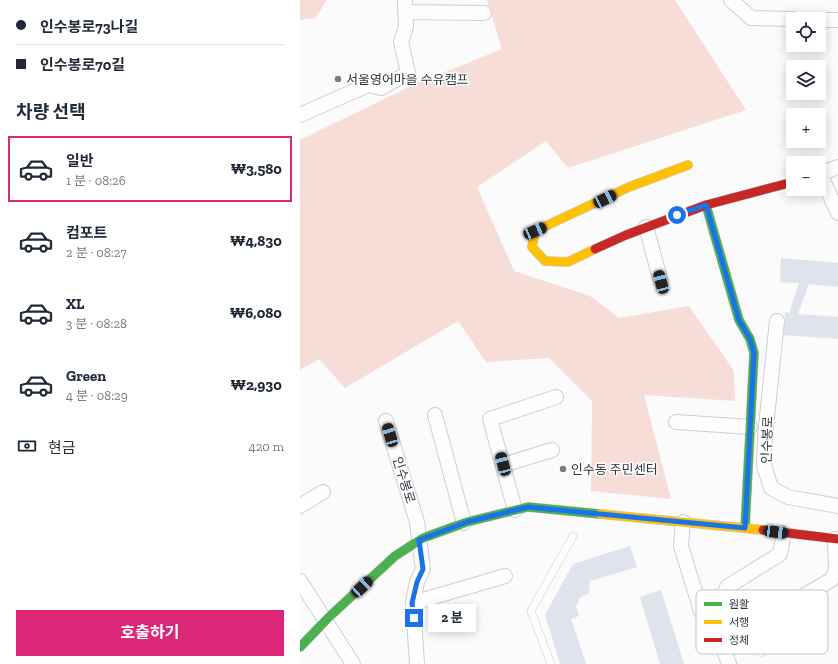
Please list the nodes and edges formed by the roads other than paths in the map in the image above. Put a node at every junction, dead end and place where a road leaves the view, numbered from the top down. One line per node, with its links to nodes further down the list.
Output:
1 (731, 0): 4 (street)
2 (405, 6): 3 (street); 7 (street)
3 (484, 13)
4 (786, 19)
5 (826, 20): 6 (street)
6 (838, 20)
7 (300, 115)
8 (688, 165): 15 (street)
9 (838, 167): 10 (street)
10 (826, 171)
11 (786, 184): 13 (street)
12 (826, 188): 14 (street)
13 (706, 205): 15 (street); 22 (street)
14 (838, 213)
15 (646, 227): 16 (street)
16 (661, 282)
17 (777, 321): 27 (street, 인수봉로)
18 (556, 397): 24 (street)
19 (436, 415): 30 (street)
20 (386, 421): 35 (street, 인수봉로)
21 (676, 422): 22 (street)
22 (750, 427): 31 (street)
23 (552, 450): 24 (street)
24 (503, 464): 28 (street)
25 (323, 492): 26 (street)
26 (300, 506)
27 (838, 506)
28 (515, 510): 29 (street); 30 (street)
29 (683, 522): 31 (street); 42 (street)
30 (464, 523): 35 (street)
31 (745, 528): 32 (street)
32 (784, 533): 34 (street); 38 (street)
33 (573, 536): 49 (lane)
34 (837, 539): 41 (street)
35 (419, 540): 43 (street, 인수봉로); 44 (street)
36 (506, 576): 43 (street)
37 (300, 581): 44 (street)
38 (727, 587): 39 (lane); 40 (lane)
39 (722, 590)
40 (729, 590)
41 (814, 590)
42 (696, 595)
43 (412, 603): 48 (street, 인수봉로)
44 (326, 620): 45 (street); 47 (street)
45 (300, 647)
46 (725, 654): 50 (street)
47 (353, 664)
48 (417, 664)
49 (551, 664)
50 (729, 664)

